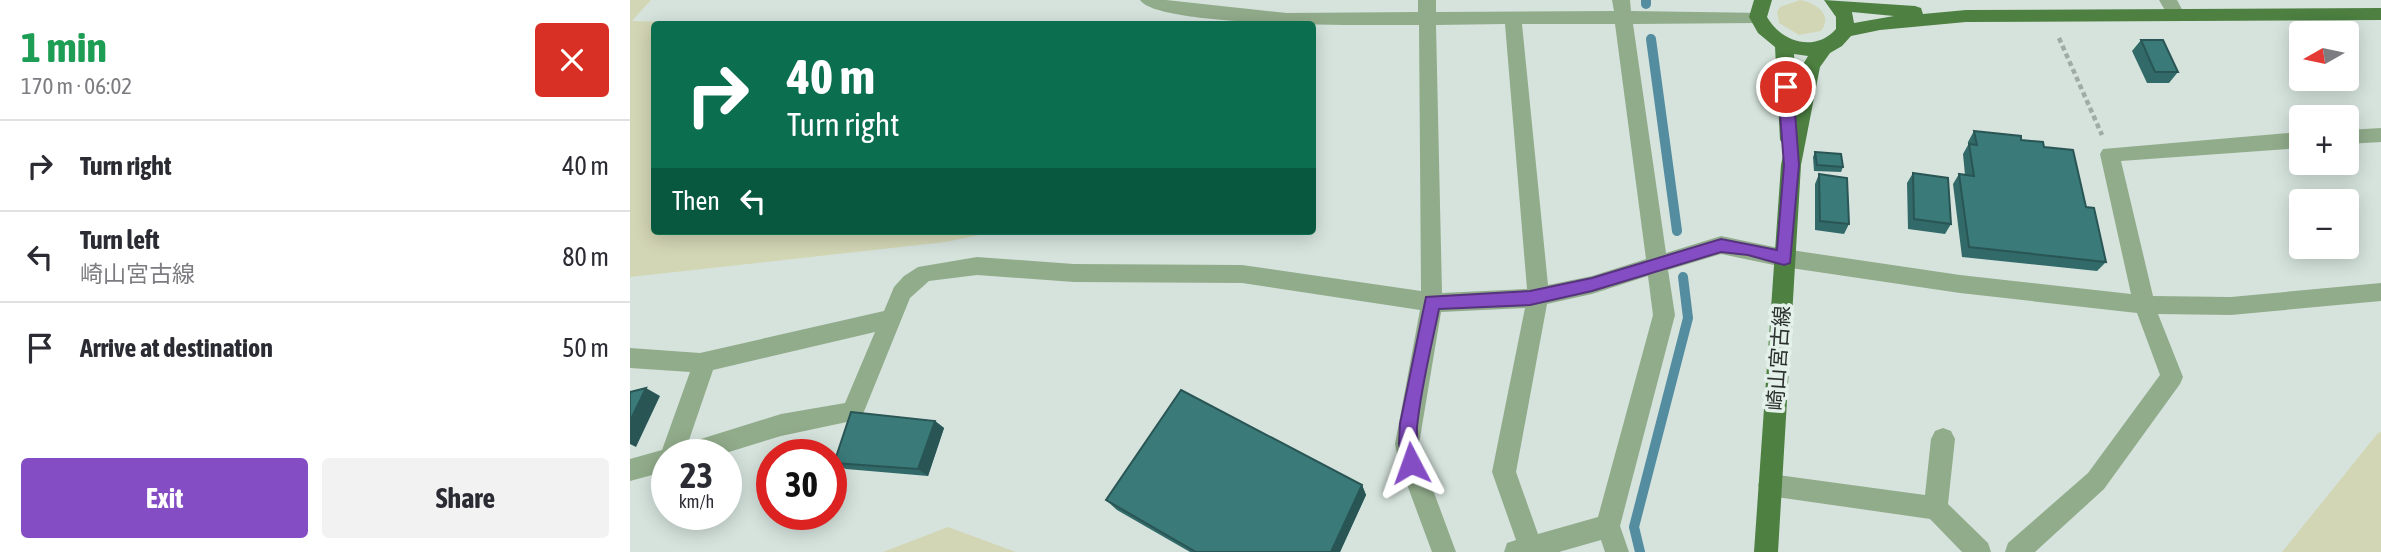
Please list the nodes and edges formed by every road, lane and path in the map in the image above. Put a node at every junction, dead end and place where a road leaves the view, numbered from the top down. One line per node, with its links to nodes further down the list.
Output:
1 (1149, 0): 10 (street)
2 (1287, 0): 10 (street)
3 (1834, 1): 9 (main road, 崎山宮古線); 12 (main road, 崎山宮古線)
4 (2172, 7): 8 (main road, 崎山宮古線); 9 (main road, 崎山宮古線)
5 (1761, 8): 7 (street); 14 (main road)
6 (1428, 9): 10 (street); 11 (street); 25 (street)
7 (1622, 9): 11 (street); 22 (street)
8 (2381, 14)
9 (1966, 16): 12 (main road, 崎山宮古線)
10 (1287, 19)
11 (1513, 19): 24 (street)
12 (1845, 31): 15 (main road, 崎山宮古線)
13 (2057, 34): 19 (path)
14 (1784, 44): 15 (main road); 20 (main road, 崎山宮古線)
15 (1824, 48): 20 (main road, 崎山宮古線)
16 (2381, 135): 17 (street)
17 (2359, 136)
18 (2289, 141): 19 (street)
19 (2110, 154): 26 (street)
20 (1791, 165): 21 (main road, 崎山宮古線)
21 (1784, 258): 22 (street); 26 (street); 35 (main road, 崎山宮古線)
22 (1657, 264): 24 (street); 37 (street)
23 (2381, 292): 26 (street)
24 (1538, 296): 25 (street); 38 (street)
25 (1432, 302): 27 (street); 39 (street)
26 (2144, 305): 43 (street)
27 (892, 319): 29 (street); 31 (street)
28 (630, 358): 29 (street)
29 (705, 362): 30 (street)
30 (678, 439)
31 (736, 439)
32 (1942, 439): 36 (street)
33 (651, 464): 34 (street)
34 (630, 470)
35 (1770, 485): 36 (street); 41 (main road, 崎山宮古線)
36 (1936, 508): 42 (street)
37 (1608, 526): 38 (street); 40 (street)
38 (1523, 549)
39 (1444, 552)
40 (1617, 552)
41 (1766, 552)
42 (1979, 552)
43 (2017, 552)

